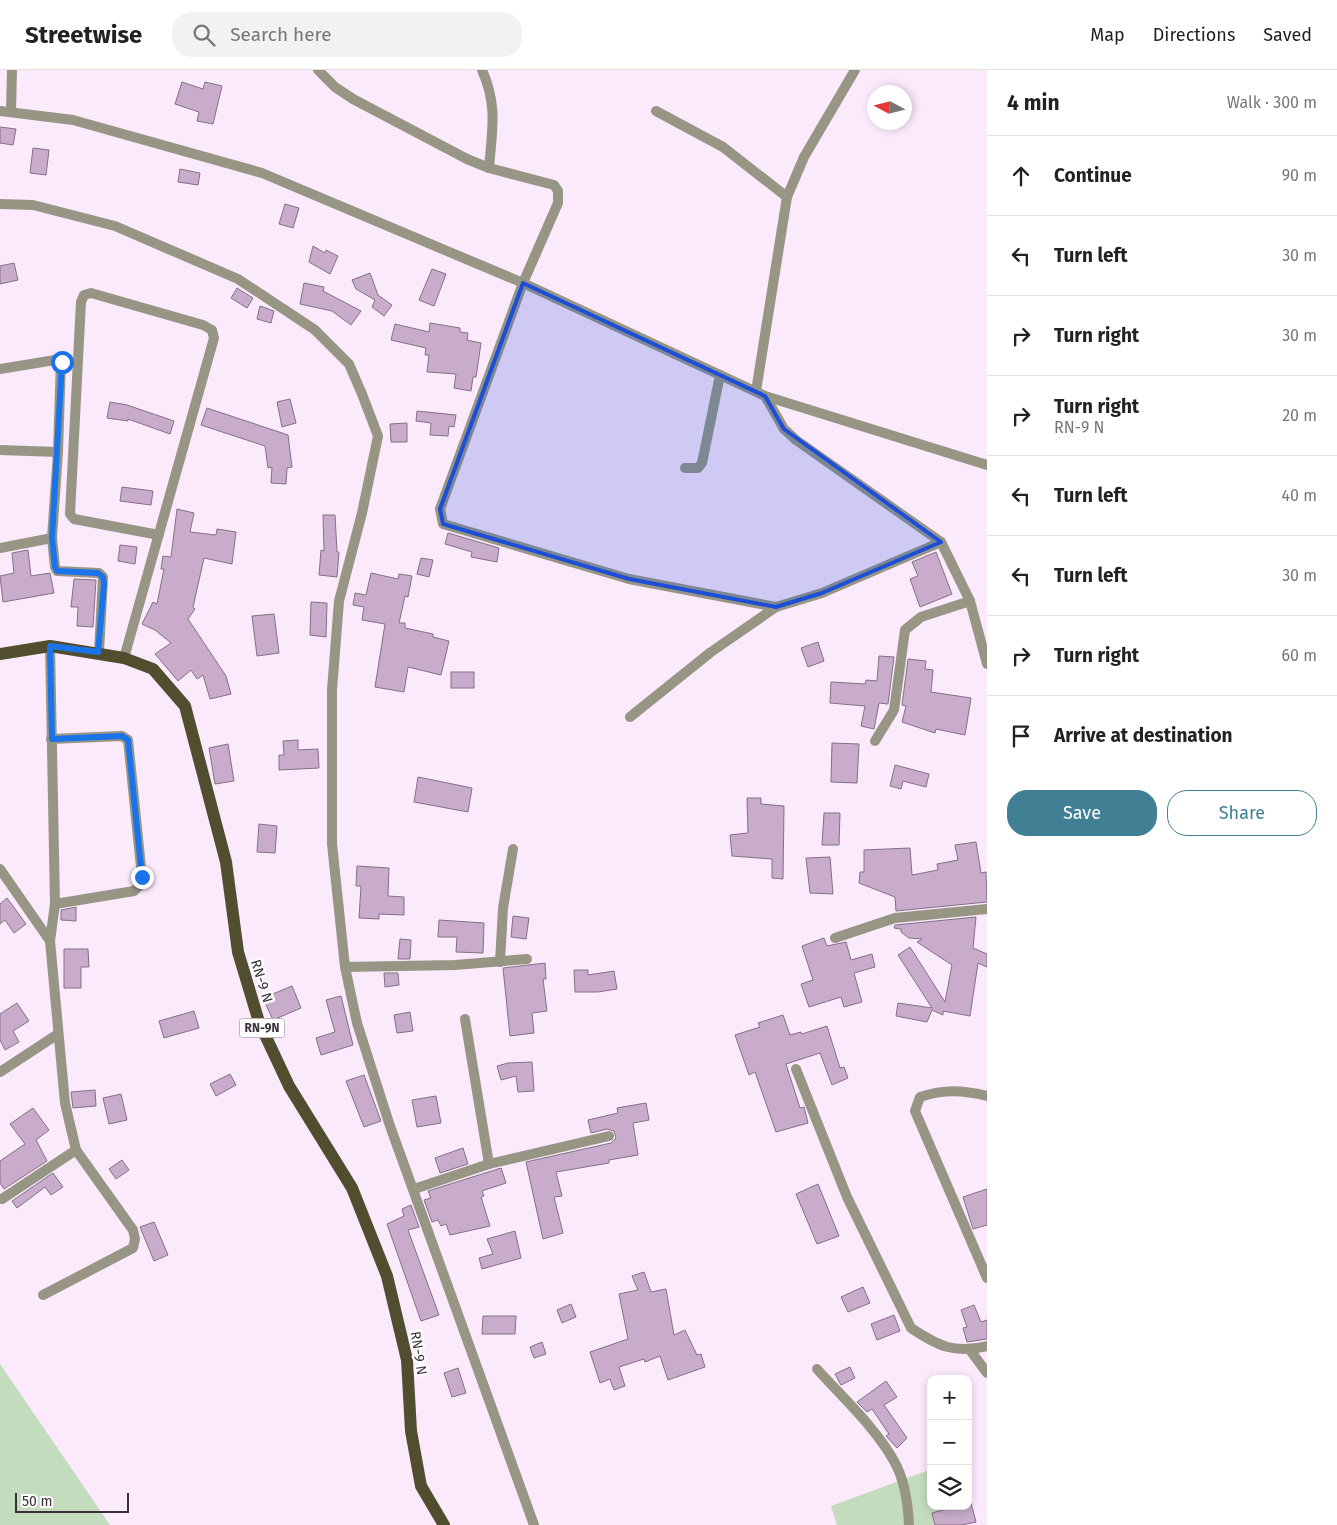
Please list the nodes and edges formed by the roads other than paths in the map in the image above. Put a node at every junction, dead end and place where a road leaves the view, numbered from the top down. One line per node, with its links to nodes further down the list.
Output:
1 (12, 70): 6 (street)
2 (318, 70): 8 (street)
3 (482, 70): 8 (street)
4 (855, 70): 9 (street)
5 (0, 111): 6 (street)
6 (12, 111): 11 (street)
7 (656, 111): 9 (street)
8 (489, 168): 11 (street)
9 (788, 197): 14 (street)
10 (0, 204): 41 (street)
11 (523, 283): 13 (street); 24 (street)
12 (0, 369): 16 (street)
13 (720, 375): 14 (street); 18 (street)
14 (761, 394): 17 (street); 21 (street)
15 (0, 450): 16 (street)
16 (58, 452): 20 (street)
17 (987, 465)
18 (685, 468)
19 (159, 535): 19 (street); 28 (street)
20 (52, 538): 22 (street); 26 (street)
21 (941, 542): 23 (street); 24 (street)
22 (0, 548)
23 (970, 601): 29 (street); 32 (street)
24 (776, 607): 30 (street)
25 (50, 646): 26 (main road, RN-9 N / RN-9N); 27 (main road, RN-9 N / RN-9N); 31 (street)
26 (98, 652): 28 (main road, RN-9 N / RN-9N)
27 (0, 654)
28 (124, 658): 58 (main road, RN-9 N / RN-9N)
29 (987, 664)
30 (630, 717)
31 (52, 739): 35 (street); 35 (street)
32 (875, 741)
33 (513, 849): 40 (street)
34 (0, 869): 38 (street)
35 (55, 904): 38 (street)
36 (987, 909): 37 (street)
37 (835, 938)
38 (50, 941): 43 (street)
39 (527, 959): 40 (street)
40 (500, 962): 41 (street)
41 (345, 967): 50 (street)
42 (465, 1019): 49 (street)
43 (58, 1034): 45 (street); 48 (street)
44 (796, 1069): 55 (street)
45 (0, 1072)
46 (987, 1096): 52 (street)
47 (610, 1136): 49 (street)
48 (76, 1150): 51 (street); 53 (street)
49 (489, 1164): 50 (street)
50 (414, 1189): 59 (street)
51 (2, 1199)
52 (987, 1278)
53 (43, 1295)
54 (987, 1346): 55 (street)
55 (970, 1350): 57 (street)
56 (817, 1369): 60 (street)
57 (987, 1373)
58 (444, 1525)
59 (534, 1525)
60 (909, 1525)

